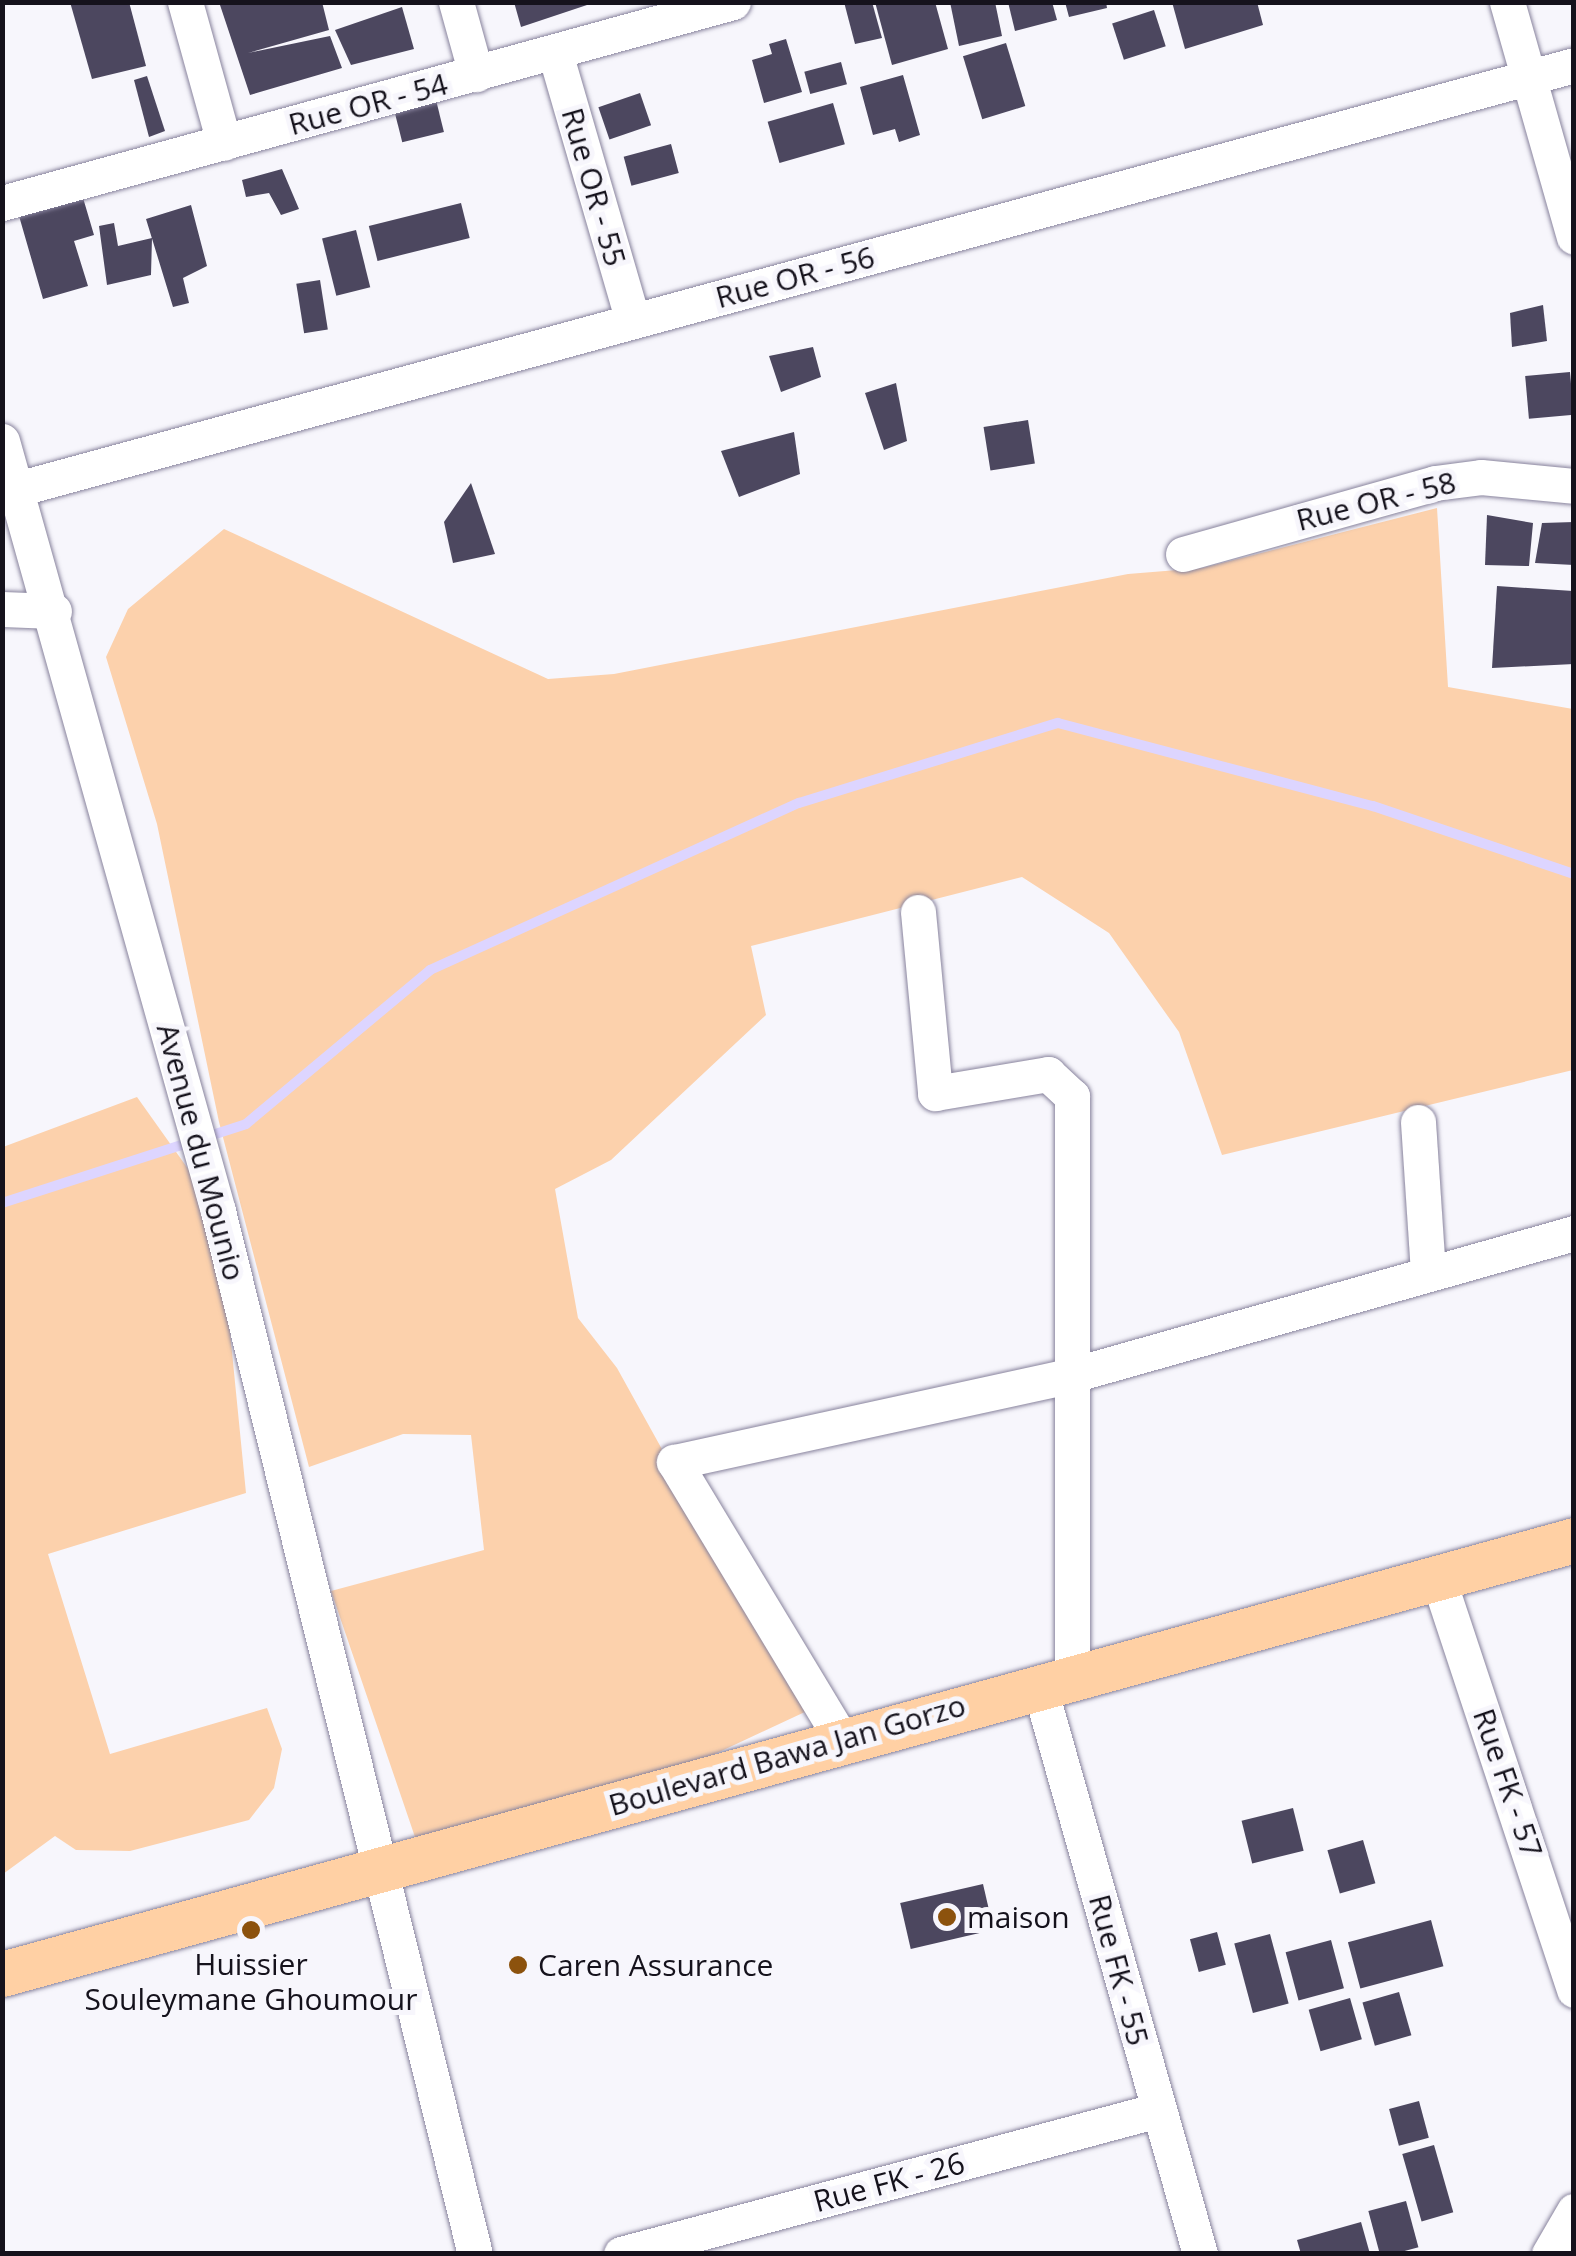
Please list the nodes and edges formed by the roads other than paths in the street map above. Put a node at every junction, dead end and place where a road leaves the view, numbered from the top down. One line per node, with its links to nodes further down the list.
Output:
1 (186, 2): 9 (street)
2 (456, 2): 7 (street)
3 (1507, 2): 8 (street)
4 (727, 3): 5 (street, Rue OR - 54)
5 (556, 53): 7 (street, Rue OR - 54); 12 (street, Rue OR - 55)
6 (1574, 66): 8 (street, Rue OR - 56)
7 (476, 74): 9 (street, Rue OR - 54)
8 (1529, 78): 11 (street); 12 (street, Rue OR - 56)
9 (224, 144): 10 (street, Rue OR - 54)
10 (2, 204)
11 (1574, 237)
12 (633, 321): 15 (street, Rue OR - 56)
13 (2, 441): 15 (street, Avenue du Mounio)
14 (1574, 486): 16 (street, Rue OR - 58)
15 (17, 489): 18 (street, Avenue du Mounio)
16 (1183, 554)
17 (2, 609): 18 (street)
18 (54, 611): 28 (street, Avenue du Mounio)
19 (918, 912): 23 (street, Rue FK - 55)
20 (1418, 1122): 22 (street)
21 (1574, 1233): 22 (street)
22 (1428, 1272): 23 (street)
23 (1072, 1375): 26 (street, Rue FK - 55); 27 (street)
24 (1574, 1540): 25 (main road, Boulevard Bawa Jan Gorzo)
25 (1438, 1578): 26 (main road, Boulevard Bawa Jan Gorzo); 30 (street, Rue FK - 57)
26 (1056, 1681): 27 (main road, Boulevard Bawa Jan Gorzo); 31 (street, Rue FK - 55)
27 (842, 1740): 28 (main road, Boulevard Bawa Jan Gorzo)
28 (378, 1869): 29 (main road, Boulevard Bawa Jan Gorzo); 33 (street, Avenue du Mounio)
29 (2, 1974)
30 (1574, 1990)
31 (1158, 2110): 34 (street, Rue FK - 26); 35 (street, Rue FK - 55)
32 (1574, 2212): 36 (street)
33 (475, 2254)
34 (622, 2254)
35 (1200, 2254)
36 (1548, 2254)

